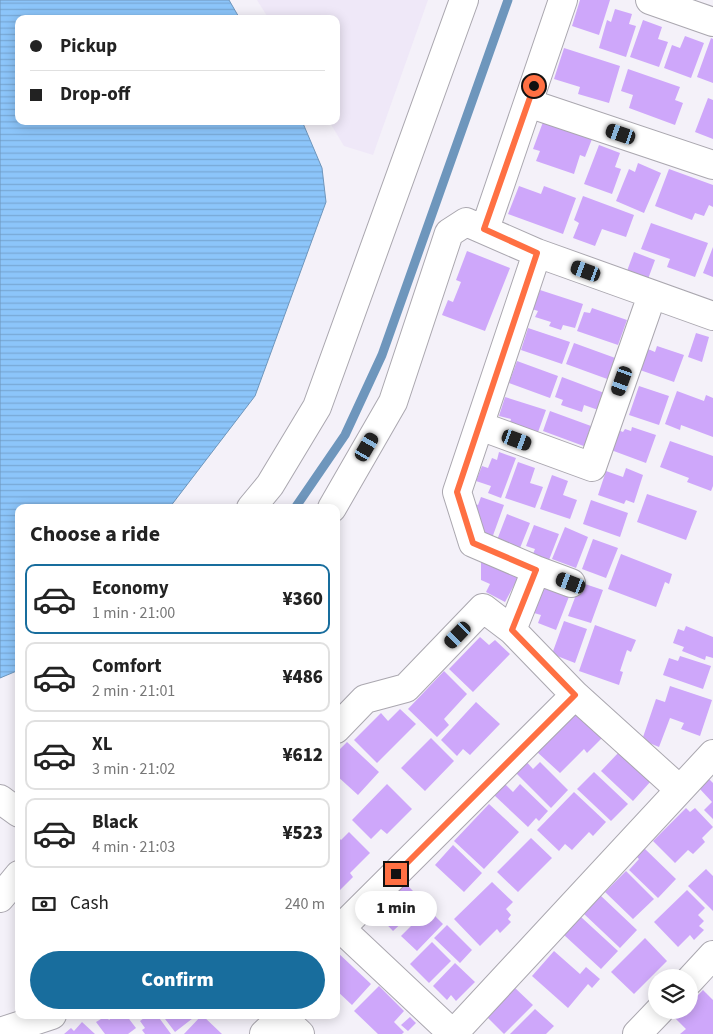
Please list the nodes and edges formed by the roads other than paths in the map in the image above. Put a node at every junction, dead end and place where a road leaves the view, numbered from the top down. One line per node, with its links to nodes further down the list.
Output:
1 (464, 0): 12 (street)
2 (563, 0): 5 (street)
3 (650, 0): 4 (street)
4 (713, 22)
5 (528, 103): 6 (street); 7 (street)
6 (713, 165)
7 (484, 229): 8 (street); 13 (street)
8 (537, 253): 9 (street); 11 (street)
9 (652, 295): 10 (street); 11 (street)
10 (713, 316)
11 (480, 426): 14 (street)
12 (254, 504)
13 (334, 504)
14 (536, 570): 15 (street); 16 (street)
15 (571, 583)
16 (512, 630): 17 (street); 18 (street)
17 (575, 695): 20 (street); 25 (street)
18 (340, 725)
19 (713, 754): 20 (street)
20 (679, 789): 32 (street)
21 (0, 799): 22 (street)
22 (15, 810)
23 (15, 880): 24 (street)
24 (0, 898)
25 (340, 924)
26 (340, 928): 32 (street)
27 (713, 955): 28 (street)
28 (698, 971)
29 (40, 1019): 31 (street)
30 (652, 1019): 33 (street)
31 (0, 1032)
32 (453, 1034)
33 (638, 1034)

